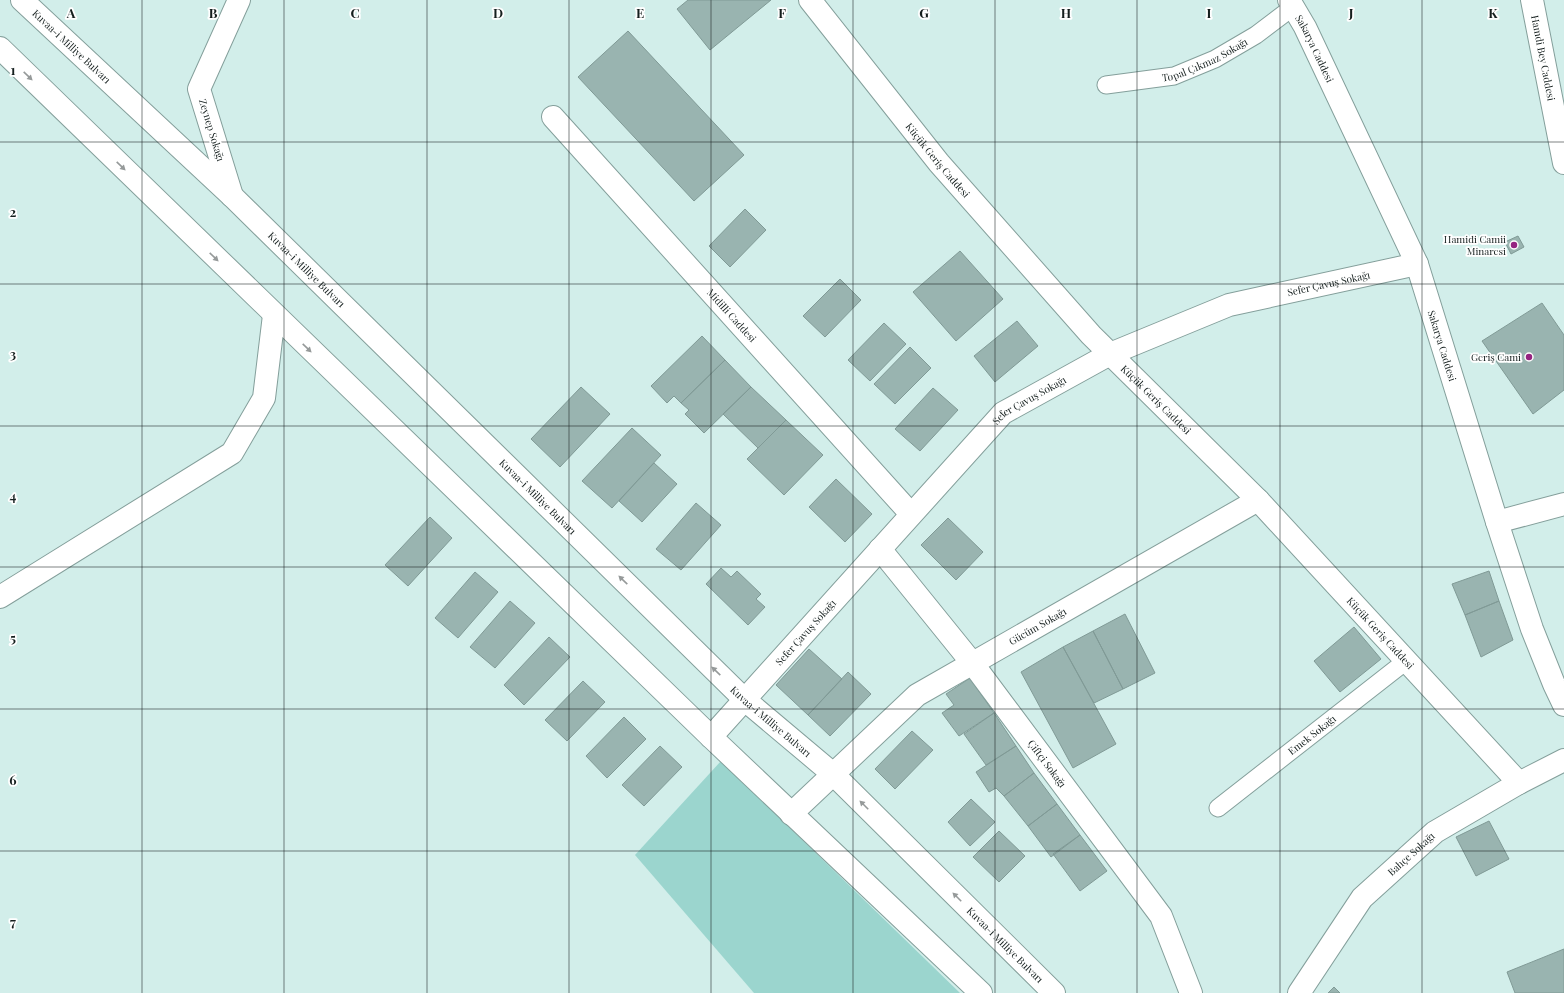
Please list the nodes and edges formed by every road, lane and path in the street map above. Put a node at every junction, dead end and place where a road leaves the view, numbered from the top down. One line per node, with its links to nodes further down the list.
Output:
1 (22, 0): 10 (street, Kuvaa-i Milliye Bulvarı)
2 (239, 0): 10 (street, Zeynep Sokağı)
3 (810, 0): 13 (street, Küçük Geriş Caddesi)
4 (1532, 0): 9 (street, Hamdi Bey Caddesi)
5 (1291, 4): 7 (lane, Topal Çıkmaz Sokağı); 11 (street, Sakarya Caddesi)
6 (0, 48): 12 (street, one-way to 12)
7 (1106, 85)
8 (553, 117): 16 (street, Midilli Caddesi)
9 (1564, 163)
10 (232, 196): 22 (street, Kuvaa-i Milliye Bulvarı, one-way to 10)
11 (1417, 264): 13 (street, Sefer Çavuş Sokağı); 17 (street, Sakarya Caddesi)
12 (274, 315): 19 (street); 24 (street, one-way to 24)
13 (1110, 354): 14 (street, Küçük Geriş Caddesi); 16 (street, Sefer Çavuş Sokağı)
14 (1258, 500): 20 (street, Küçük Geriş Caddesi); 21 (street, Gücüm Sokağı)
15 (1564, 504): 17 (street)
16 (911, 514): 18 (street, Sefer Çavuş Sokağı)
17 (1496, 522): 23 (street, Sakarya Caddesi)
18 (880, 549): 21 (street, Çiftçi Sokağı); 22 (street, Sefer Çavuş Sokağı)
19 (0, 597)
20 (1406, 661): 27 (street, Küçük Geriş Caddesi); 28 (lane, Emek Sokağı)
21 (973, 664): 26 (street, Gücüm Sokağı); 32 (street, Çiftçi Sokağı)
22 (745, 700): 24 (street, Sefer Çavuş Sokağı); 26 (street, Kuvaa-i Milliye Bulvarı)
23 (1564, 705)
24 (711, 737): 29 (street)
25 (1564, 760): 27 (street, Bahçe Sokağı)
26 (833, 774): 29 (street, Gücüm Sokağı); 31 (street, Kuvaa-i Milliye Bulvarı, one-way to 26)
27 (1519, 783): 33 (street, Bahçe Sokağı)
28 (1218, 808)
29 (791, 814): 30 (street)
30 (981, 993)
31 (1054, 993)
32 (1191, 993)
33 (1299, 993)

